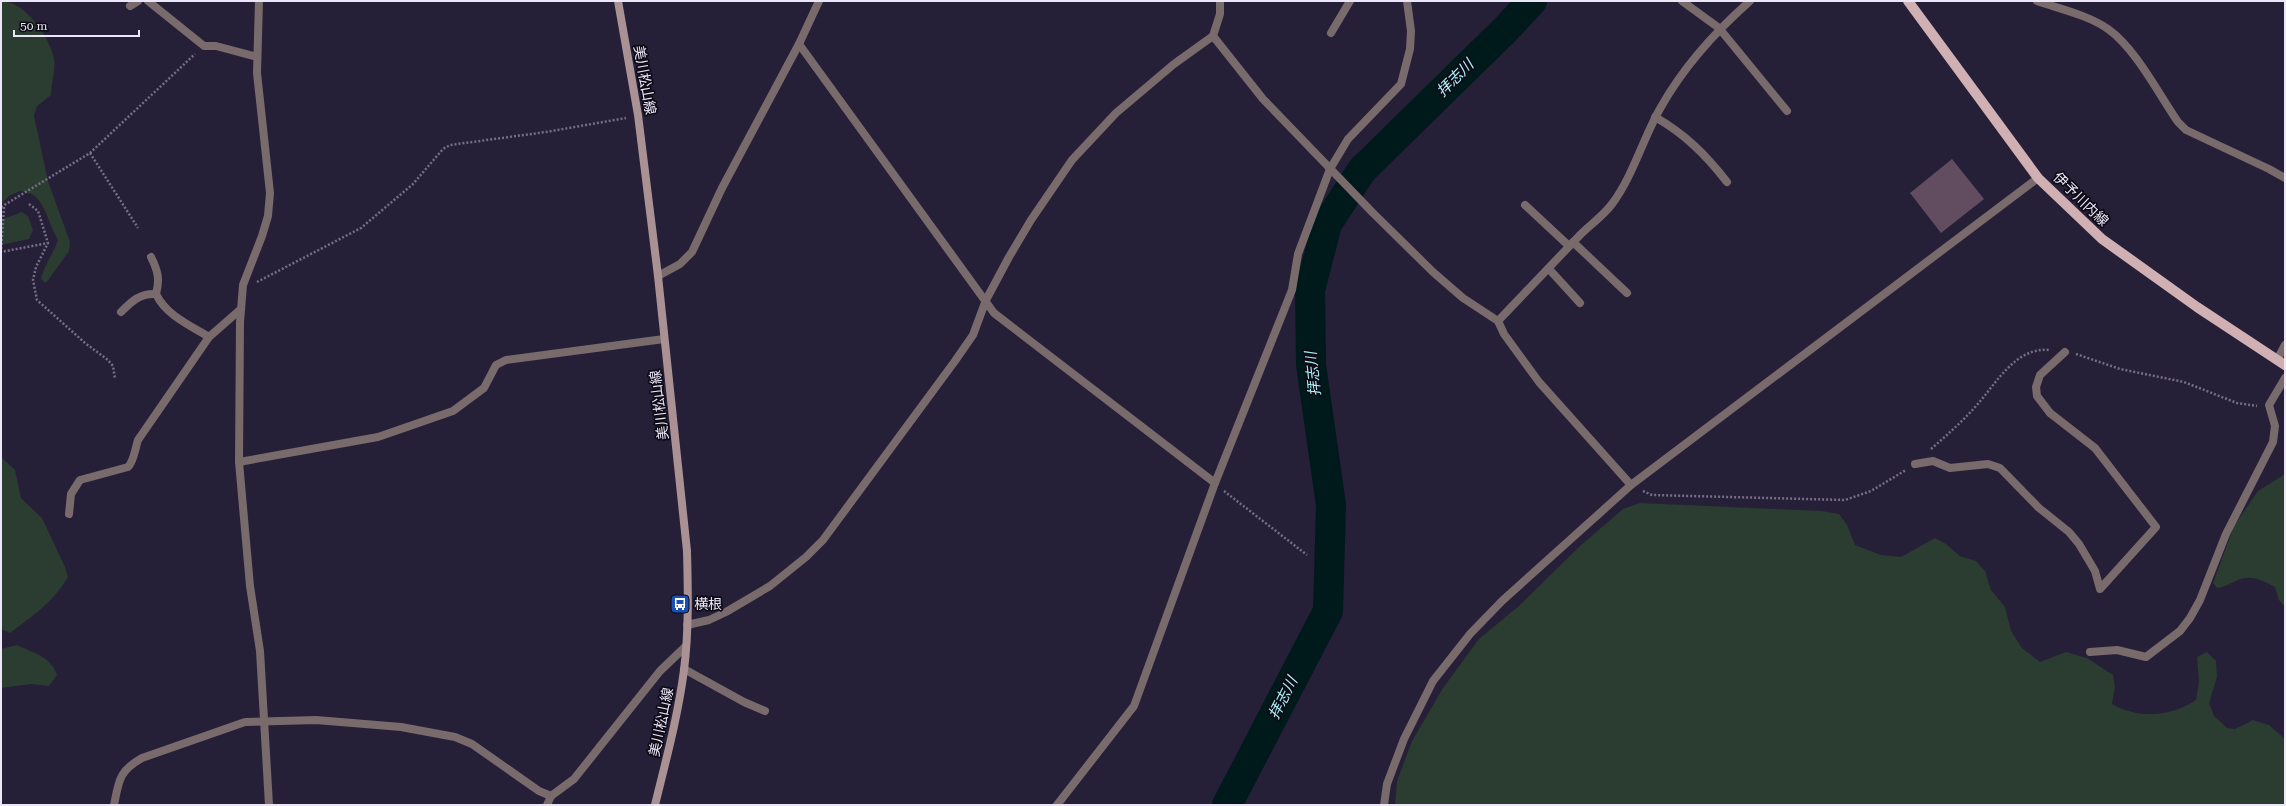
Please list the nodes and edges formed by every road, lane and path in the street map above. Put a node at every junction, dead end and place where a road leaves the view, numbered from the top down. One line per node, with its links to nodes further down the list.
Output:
1 (138, 1): 13 (street)
2 (148, 1): 18 (street)
3 (259, 1): 19 (street)
4 (618, 1): 21 (main road, 美川松山線)
5 (819, 1): 17 (street)
6 (1220, 1): 16 (street)
7 (1350, 1): 15 (street)
8 (1407, 1): 24 (street)
9 (1682, 1): 14 (street)
10 (1750, 1): 14 (street)
11 (1908, 1): 25 (main road, 伊予川内線)
12 (2037, 1): 26 (street)
13 (130, 6)
14 (1719, 28): 20 (street); 22 (street)
15 (1331, 34)
16 (1213, 36): 24 (street); 40 (street)
17 (799, 44): 36 (street); 40 (street)
18 (204, 46): 19 (street); 23 (path)
19 (257, 57): 37 (street)
20 (1787, 111)
21 (638, 115): 36 (main road, 美川松山線); 37 (path)
22 (1655, 117): 27 (street); 33 (street)
23 (90, 153): 30 (path); 31 (path)
24 (1332, 172): 44 (street); 55 (street)
25 (2038, 178): 49 (main road, 伊予川内線); 56 (street)
26 (2285, 178)
27 (1727, 182)
28 (29, 204): 32 (path)
29 (1525, 205): 33 (street)
30 (2, 207): 32 (path)
31 (138, 228)
32 (48, 243): 51 (path)
33 (1571, 244): 35 (street); 38 (street)
34 (151, 257): 39 (street)
35 (1549, 269): 41 (street); 44 (street)
36 (658, 276): 46 (main road, 美川松山線)
37 (242, 285): 42 (street)
38 (1627, 293)
39 (156, 294): 43 (street); 45 (street)
40 (986, 300): 55 (street); 59 (street)
41 (1580, 303)
42 (241, 309): 45 (street); 53 (street)
43 (121, 312)
44 (1498, 321): 56 (street)
45 (209, 337): 57 (street)
46 (664, 339): 53 (street); 59 (main road, 美川松山線)
47 (2285, 345): 49 (street)
48 (2065, 352): 52 (path); 54 (path); 54 (street)
49 (2281, 363)
50 (2285, 378): 52 (street)
51 (115, 379)
52 (2269, 405): 61 (street)
53 (239, 462): 64 (street)
54 (1915, 464): 56 (path)
55 (1215, 483): 58 (path); 70 (street)
56 (1631, 485): 71 (street)
57 (69, 514)
58 (1307, 555)
59 (687, 625): 60 (main road, 美川松山線)
60 (685, 647): 62 (main road, 美川松山線); 65 (street)
61 (2090, 652)
62 (684, 668): 63 (street); 69 (main road, 美川松山線)
63 (765, 711)
64 (265, 722): 65 (street); 66 (street); 67 (street)
65 (551, 796): 68 (street)
66 (114, 805)
67 (269, 805)
68 (547, 805)
69 (655, 805)
70 (1057, 805)
71 (1384, 805)

